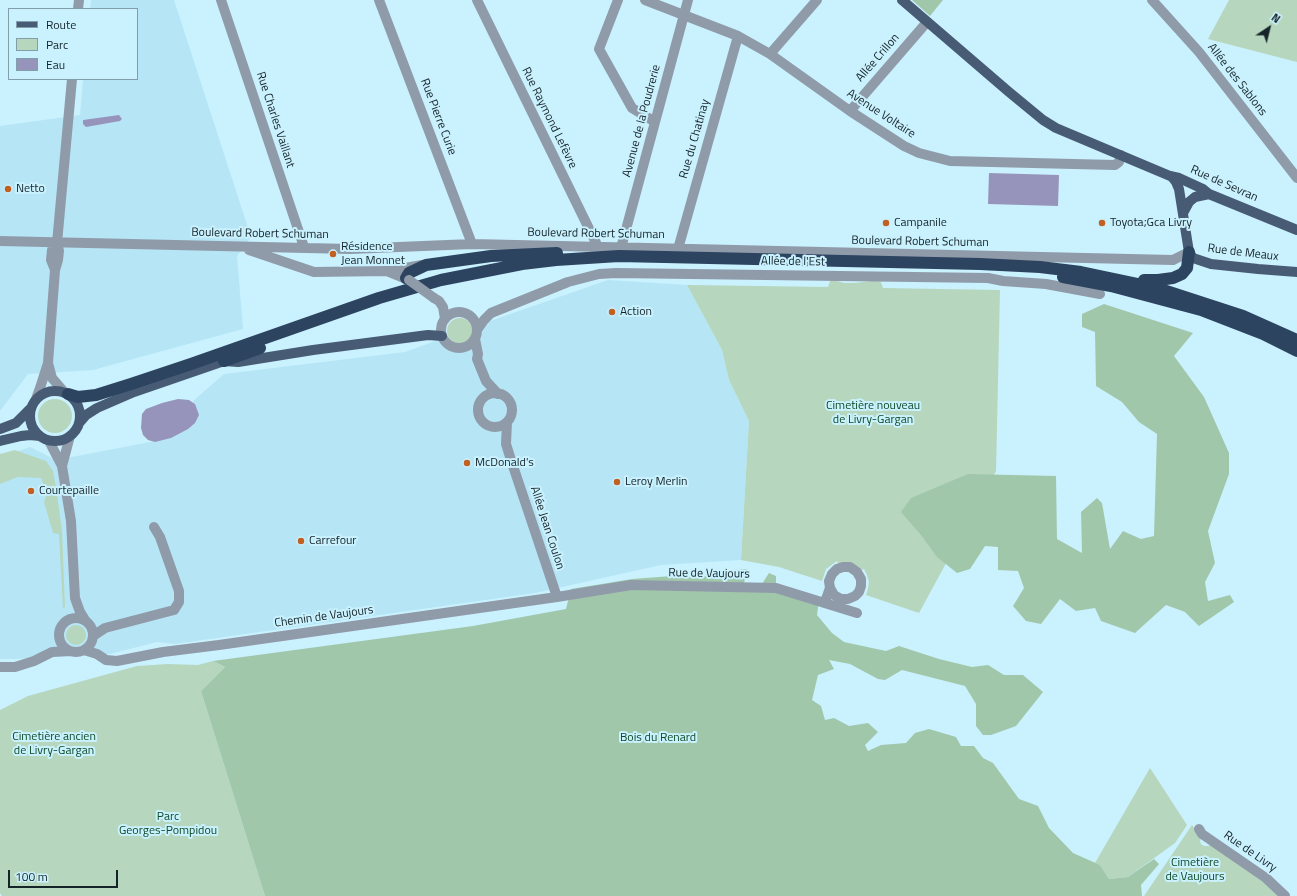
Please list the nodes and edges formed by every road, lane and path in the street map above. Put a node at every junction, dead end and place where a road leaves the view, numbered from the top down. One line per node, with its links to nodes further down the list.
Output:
1 (221, 0): 28 (street, Rue Charles Vaillant)
2 (379, 0): 25 (street, Rue Pierre Curie)
3 (477, 0): 29 (street, Rue Raymond Lefèvre)
4 (618, 0): 16 (street)
5 (645, 0): 10 (street, Avenue Voltaire)
6 (688, 0): 10 (street, Avenue de la Poudrerie)
7 (817, 0): 13 (street)
8 (902, 0): 11 (main road, Rue de Sevran)
9 (1152, 0): 19 (street, Allée des Sablons)
10 (684, 15): 12 (street, Avenue Voltaire); 16 (street, Avenue de la Poudrerie)
11 (927, 22): 15 (street, Allée Crillon); 17 (main road, Rue de Sevran)
12 (738, 36): 13 (street, Avenue Voltaire); 31 (street, Rue du Chatinay)
13 (770, 54): 15 (street, Avenue Voltaire)
14 (72, 80): 24 (street)
15 (850, 111): 17 (street, Avenue Voltaire)
16 (655, 122): 30 (street, Avenue de la Poudrerie)
17 (1121, 155): 18 (main road, Rue de Sevran)
18 (1172, 177): 20 (main road, Rue de Sevran); 21 (main road)
19 (1297, 178)
20 (1209, 194): 21 (main road); 22 (main road, Rue de Sevran)
21 (1183, 213): 32 (main road)
22 (1297, 230)
23 (0, 241): 24 (street, Boulevard Robert Schuman)
24 (57, 243): 26 (street, Boulevard Robert Schuman); 52 (street)
25 (472, 244): 28 (street, Boulevard Robert Schuman); 29 (street, Boulevard Robert Schuman)
26 (239, 247): 27 (street, Boulevard Robert Schuman); 35 (street)
27 (293, 247): 28 (street, Boulevard Robert Schuman); 35 (street)
28 (304, 247)
29 (598, 247): 30 (street, Boulevard Robert Schuman)
30 (621, 248): 31 (street, Boulevard Robert Schuman)
31 (678, 249): 32 (street, Boulevard Robert Schuman)
32 (1189, 252): 37 (main road, Rue de Meaux); 38 (highway)
33 (590, 258): 34 (highway); 38 (highway); 54 (highway)
34 (426, 265): 36 (street); 39 (highway)
35 (298, 267): 36 (street)
36 (387, 271): 39 (street)
37 (1297, 272)
38 (1110, 278): 47 (highway)
39 (407, 279): 41 (street, bridge)
40 (1100, 294): 42 (street, Allée de l'Est)
41 (437, 300): 43 (street); 44 (street)
42 (491, 313): 43 (street, Allée de l'Est); 45 (street, Allée de l'Est)
43 (465, 314): 44 (street); 45 (street)
44 (445, 319): 46 (street)
45 (476, 334): 48 (street); 50 (street)
46 (442, 336): 48 (street); 51 (main road)
47 (1297, 340)
48 (462, 347): 50 (street)
49 (1297, 351): 51 (highway)
50 (477, 359): 53 (street)
51 (224, 361): 59 (main road)
52 (48, 363): 54 (street); 57 (street)
53 (486, 381): 55 (street); 56 (street)
54 (67, 393): 57 (main road); 59 (main road)
55 (498, 394): 56 (street); 60 (street)
56 (484, 397): 61 (street)
57 (36, 399): 58 (main road)
58 (30, 409): 62 (main road); 63 (main road)
59 (80, 422): 64 (main road)
60 (507, 422): 61 (street); 67 (street, Allée Jean Coulon)
61 (493, 427): 67 (street, Allée Jean Coulon)
62 (0, 429)
63 (40, 436): 65 (main road); 66 (main road)
64 (70, 436): 66 (main road); 68 (street)
65 (0, 441)
66 (49, 441): 68 (street)
67 (506, 444): 72 (street, Allée Jean Coulon)
68 (62, 466): 73 (street)
69 (154, 527): 78 (street)
70 (830, 588): 71 (street); 71 (street); 74 (street)
71 (855, 596): 74 (street, Rue de Vaujours)
72 (557, 597): 74 (street, Rue de Vaujours); 82 (street, Chemin de Vaujours)
73 (75, 598): 75 (street); 76 (street)
74 (825, 602)
75 (68, 620): 76 (street); 77 (street)
76 (85, 620): 78 (street)
77 (59, 635): 80 (street); 81 (street)
78 (93, 639): 79 (street); 82 (street)
79 (84, 650): 80 (street); 82 (street, Chemin de Vaujours)
80 (70, 651): 81 (street)
81 (52, 652): 83 (street)
82 (97, 654)
83 (0, 667)
84 (1199, 829): 85 (street, Rue de Livry)
85 (1285, 896)

